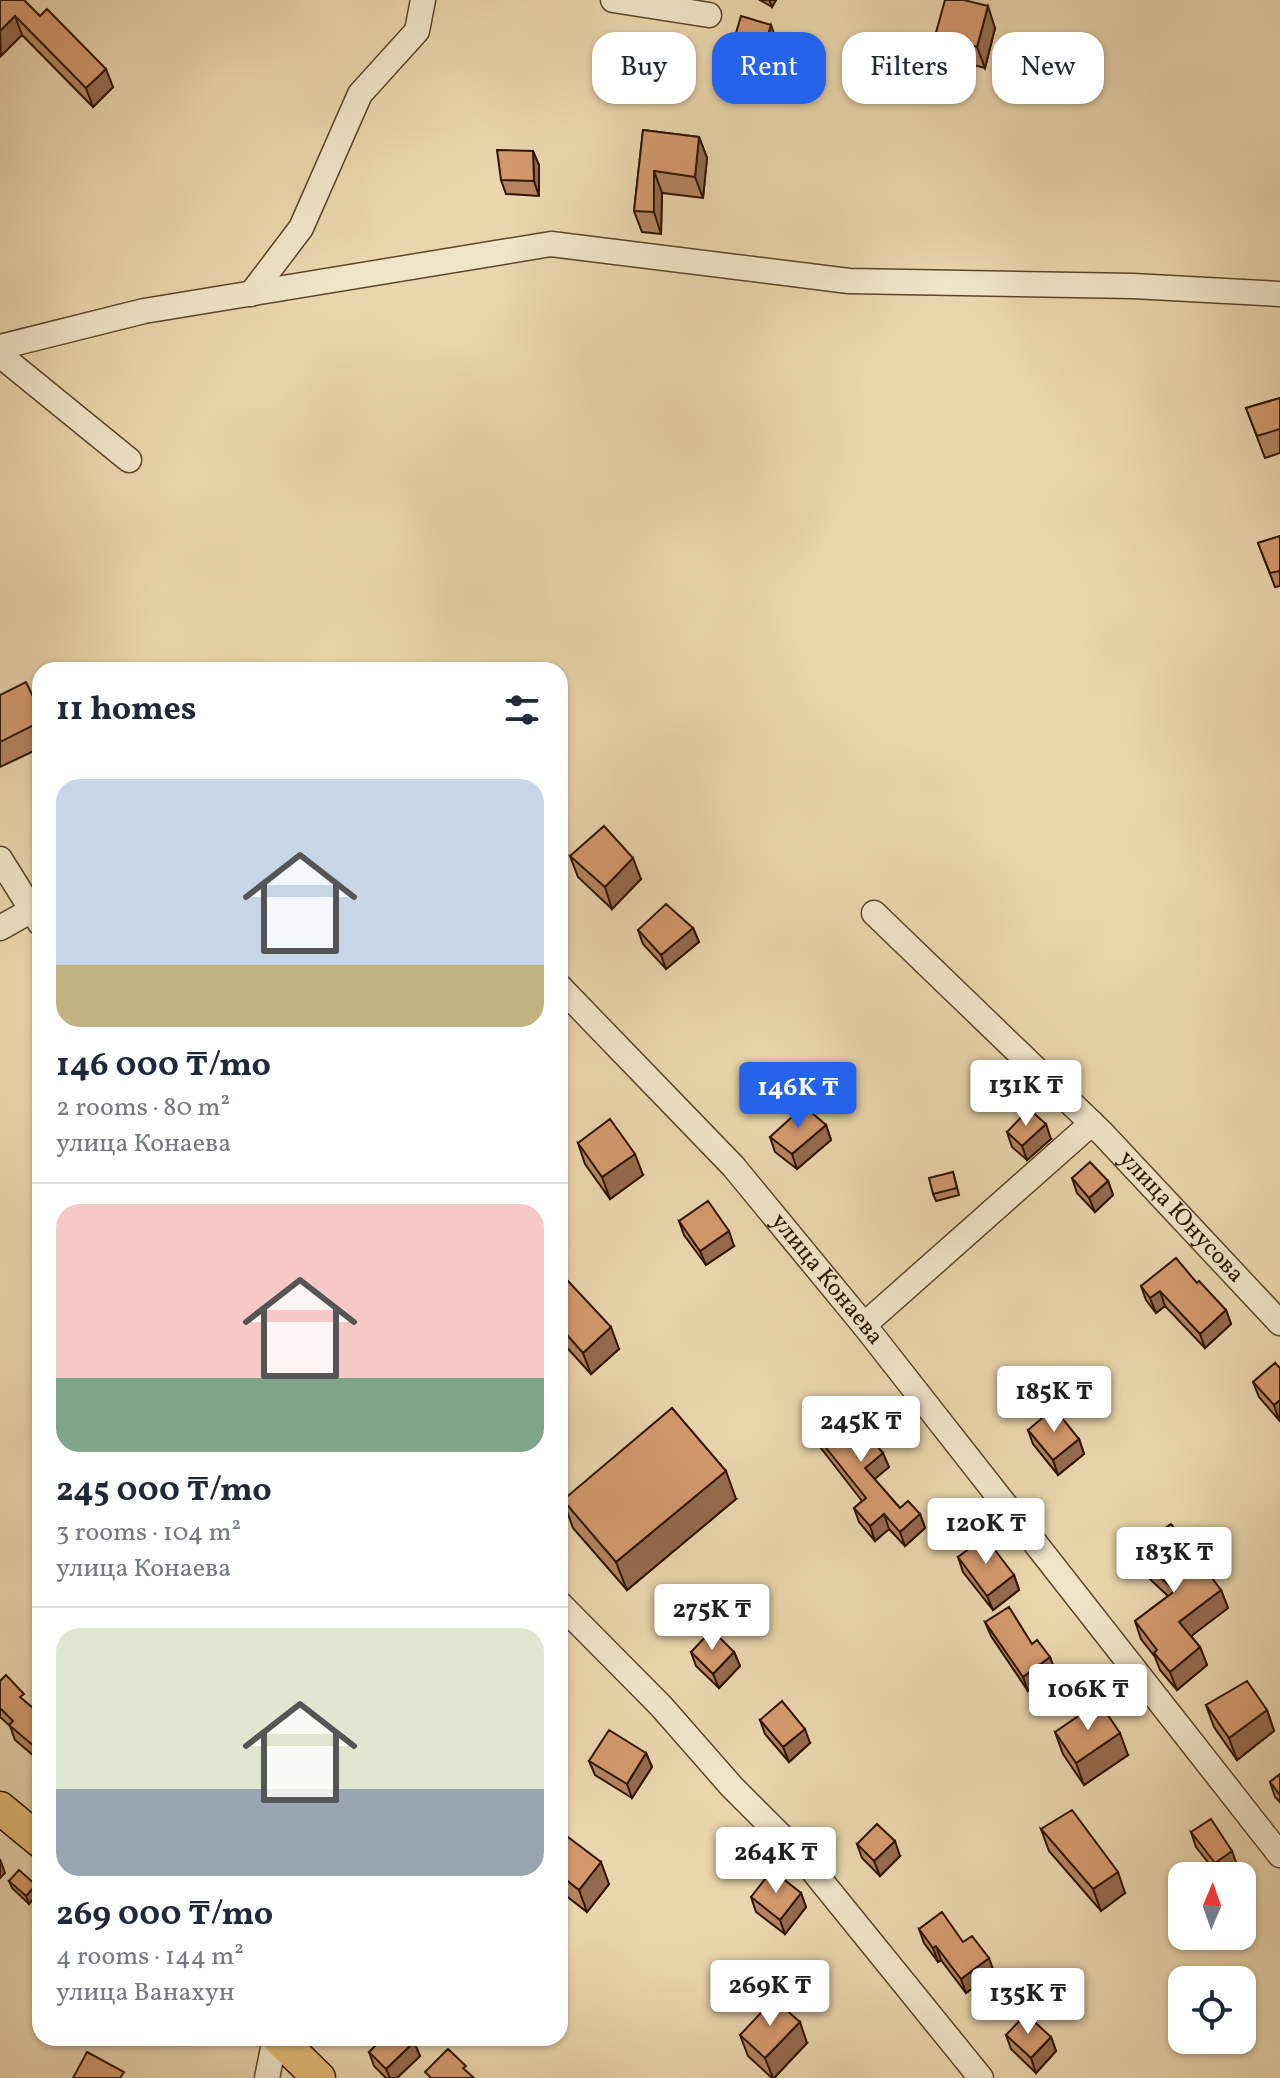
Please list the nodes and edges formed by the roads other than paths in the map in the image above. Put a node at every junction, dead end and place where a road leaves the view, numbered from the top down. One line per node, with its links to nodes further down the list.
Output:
1 (423, 0): 4 (street)
2 (613, 0): 3 (street)
3 (709, 15)
4 (251, 294): 5 (street); 6 (street)
5 (1280, 294)
6 (0, 347)
7 (0, 355): 8 (street)
8 (129, 460)
9 (0, 859): 10 (street)
10 (32, 910)
11 (874, 913): 15 (street, улица Юнусова)
12 (32, 917): 13 (street)
13 (0, 928)
14 (568, 995): 17 (street, улица Конаева)
15 (1092, 1123): 16 (street, улица Юнусова); 17 (street)
16 (1280, 1323)
17 (864, 1325): 21 (street, улица Конаева)
18 (568, 1612): 26 (street)
19 (0, 1808): 20 (main road)
20 (32, 1834)
21 (1280, 1855)
22 (275, 2046): 24 (street)
23 (285, 2046): 25 (main road)
24 (267, 2078)
25 (319, 2078)
26 (981, 2078)

